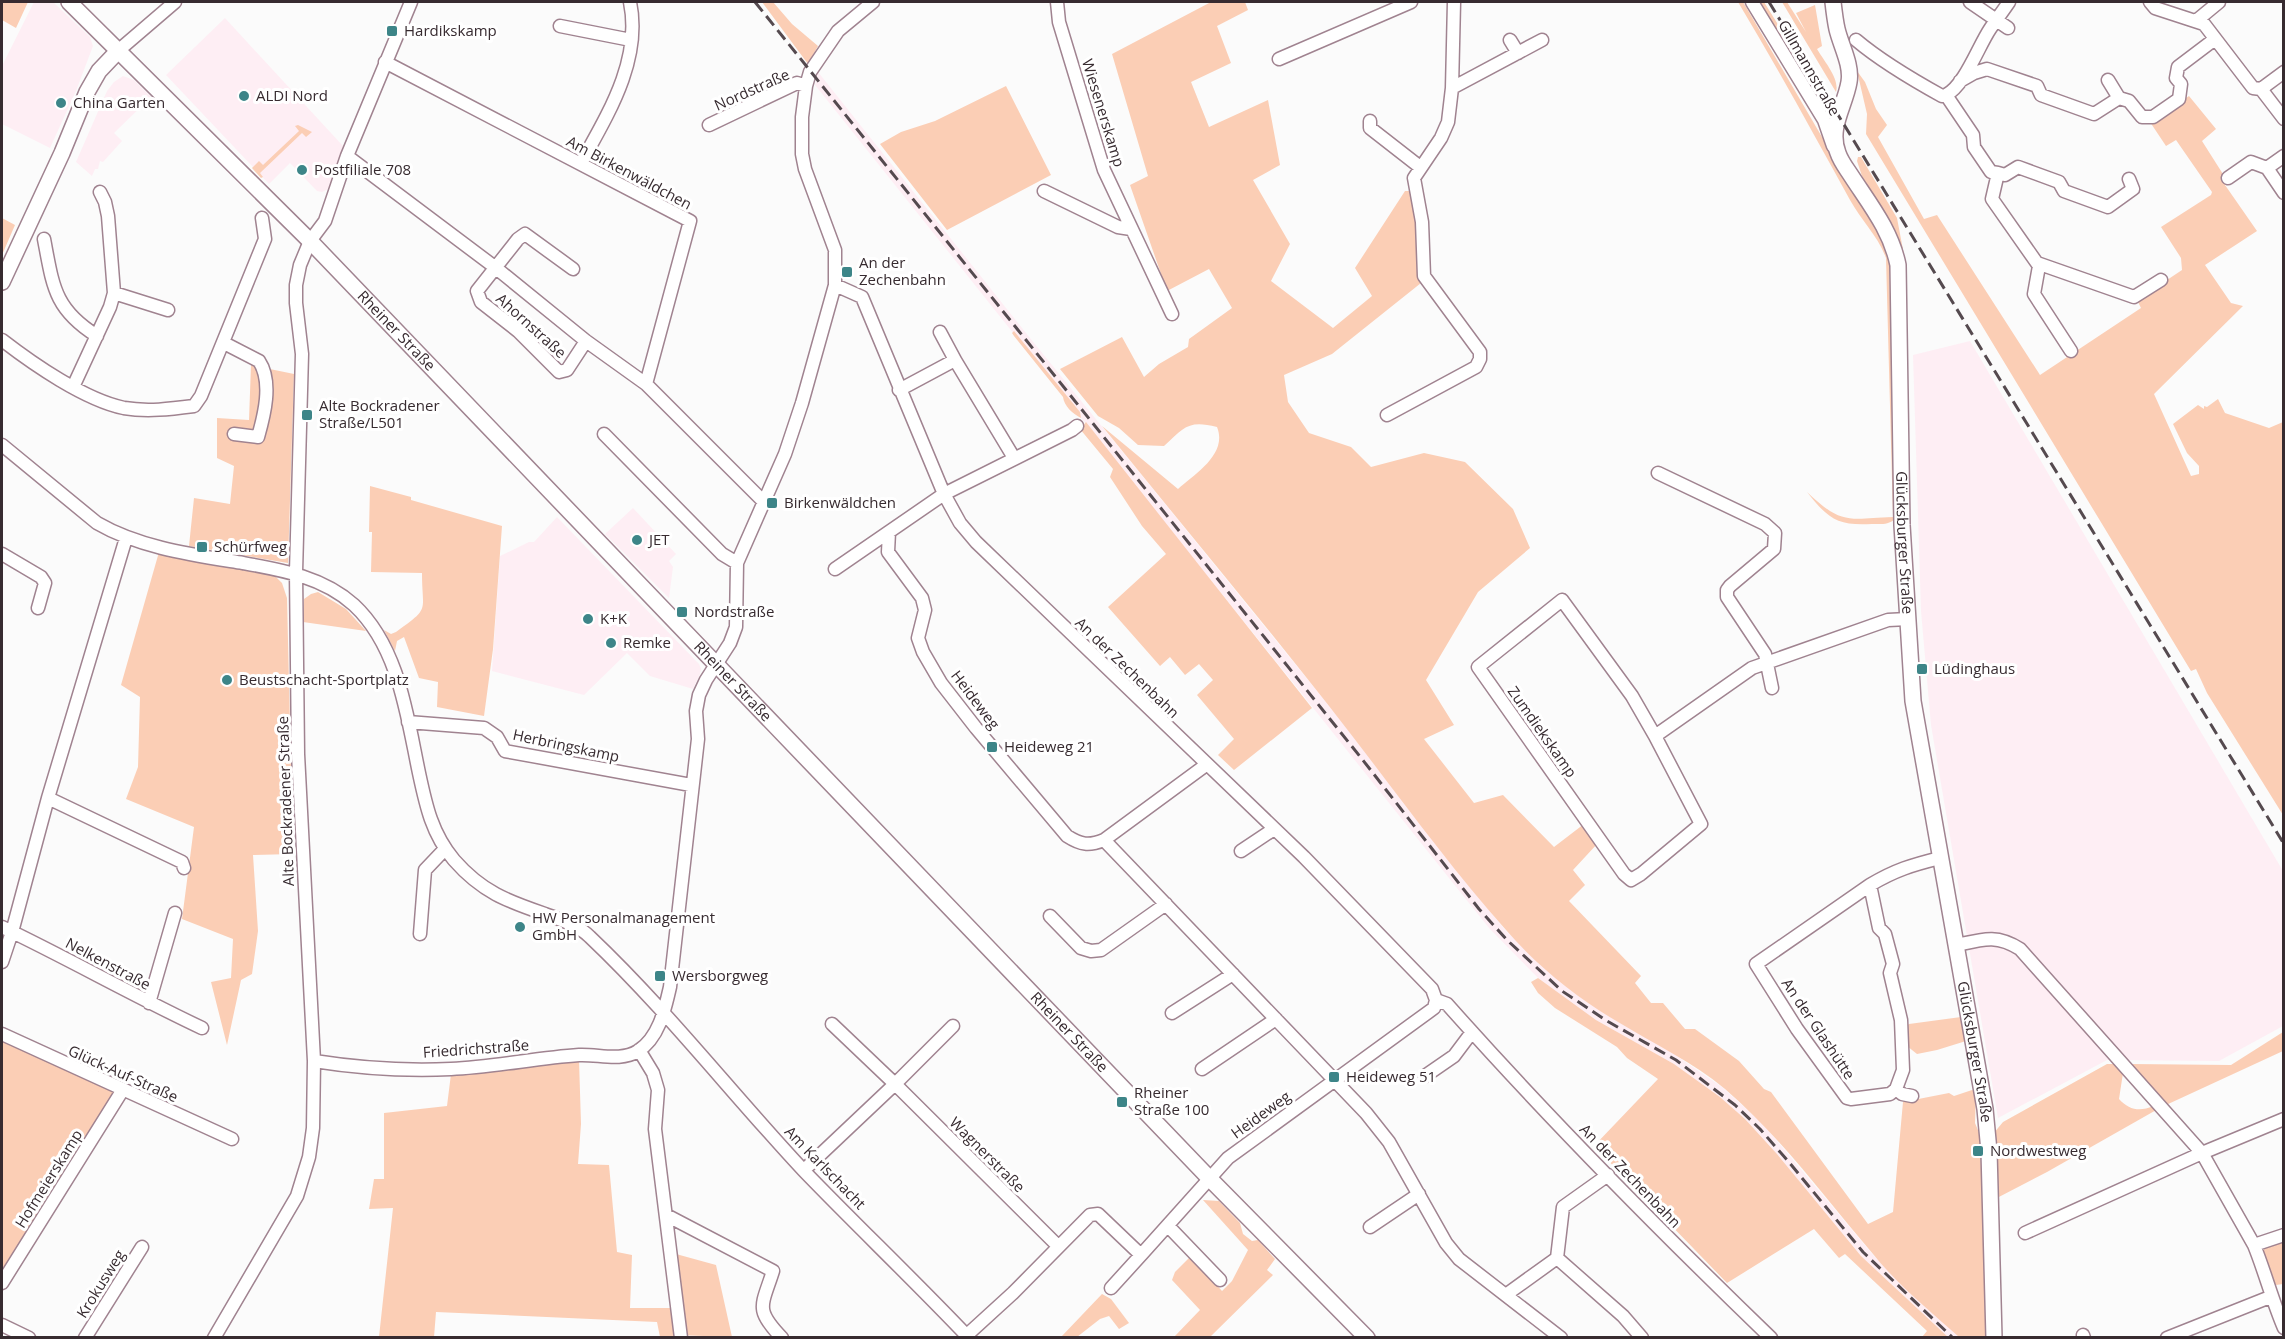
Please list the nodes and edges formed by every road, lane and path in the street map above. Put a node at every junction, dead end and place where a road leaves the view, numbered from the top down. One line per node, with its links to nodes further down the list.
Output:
1 (69, 2): 24 (main road, Rheiner Straße)
2 (175, 2): 24 (street)
3 (411, 2): 27 (street, Alte Bockradener Straße)
4 (630, 2): 20 (street)
5 (873, 2): 31 (street, Nordstraße)
6 (1057, 2): 52 (street, Wiesenerskamp)
7 (1411, 2): 26 (street)
8 (1454, 2): 32 (street)
9 (1752, 2): 39 (street, Gillmannstraße)
10 (1833, 2): 39 (main road)
11 (1970, 2): 15 (street)
12 (2009, 2): 15 (street)
13 (2150, 2): 16 (street)
14 (2219, 2): 16 (street)
15 (1996, 21): 18 (street); 30 (street)
16 (2196, 21): 19 (street)
17 (560, 26): 20 (street)
18 (2008, 28)
19 (2215, 39): 33 (street); 35 (street)
20 (631, 40): 42 (street)
21 (1510, 40): 25 (street)
22 (1542, 40): 25 (street)
23 (1856, 40): 34 (street)
24 (119, 50): 54 (main road, Rheiner Straße); 59 (main road)
25 (1518, 53): 32 (street)
26 (1279, 59)
27 (385, 62): 40 (street, Alte Bockradener Straße); 42 (street, Am Birkenwäldchen)
28 (2283, 72): 33 (street)
29 (2108, 80): 35 (street)
30 (1960, 81): 34 (street); 35 (street)
31 (806, 86): 38 (street, Nordstraße); 60 (street, Nordstraße)
32 (1452, 88): 43 (street)
33 (2261, 89): 36 (street)
34 (1946, 95): 45 (street)
35 (2119, 98)
36 (2283, 118)
37 (1370, 120): 43 (street)
38 (709, 125)
39 (1837, 151): 90 (main road, Glücksburger Straße)
40 (346, 156): 54 (street, Alte Bockradener Straße); 56 (street, Ahornstraße)
41 (2283, 156): 44 (street)
42 (581, 163): 71 (street, Am Birkenwäldchen)
43 (1420, 167): 74 (street)
44 (2267, 168): 46 (street); 50 (street)
45 (1998, 173): 47 (street); 55 (street)
46 (2228, 178)
47 (2129, 179)
48 (1044, 191): 52 (street)
49 (100, 192): 61 (street)
50 (2283, 193)
51 (262, 218): 68 (street)
52 (1131, 229): 63 (street, Wiesenerskamp)
53 (44, 239): 65 (street)
54 (310, 241): 88 (street, Alte Bockradener Straße); 92 (main road, Rheiner Straße)
55 (2037, 263): 58 (street); 69 (street)
56 (496, 268): 57 (street, Ahornstraße); 67 (street, Ahornstraße); 67 (street, Ahornstraße)
57 (573, 269)
58 (2162, 280)
59 (2, 282)
60 (836, 285): 73 (street, An der Zechenbahn); 82 (street, Nordstraße)
61 (114, 292): 62 (street); 65 (street)
62 (168, 310)
63 (1172, 314)
64 (940, 332): 70 (street)
65 (98, 336): 72 (street)
66 (2, 340): 72 (street)
67 (586, 341): 71 (street, Ahornstraße)
68 (224, 343): 72 (street); 76 (street)
69 (2071, 351)
70 (955, 360): 73 (street); 79 (street)
71 (646, 384): 82 (street)
72 (74, 387)
73 (899, 390): 81 (street, An der Zechenbahn)
74 (1387, 415)
75 (1077, 426): 79 (street)
76 (234, 434)
77 (604, 434): 86 (street)
78 (2, 445): 84 (street, Am Karlschacht)
79 (1014, 458): 81 (street)
80 (1658, 473): 91 (street)
81 (944, 494): 83 (street); 96 (street, An der Zechenbahn)
82 (765, 503): 86 (street, Nordstraße)
83 (889, 532): 87 (street); 100 (street, Heideweg)
84 (126, 538): 88 (street, Am Karlschacht); 98 (street)
85 (2, 554): 89 (street)
86 (737, 562): 92 (street, Nordstraße)
87 (835, 569)
88 (296, 572): 94 (street, Am Karlschacht); 125 (street, Alte Bockradener Straße)
89 (38, 608)
90 (1908, 619): 91 (street); 103 (main road, Glücksburger Straße)
91 (1768, 663): 93 (street); 95 (street)
92 (717, 665): 97 (street); 138 (main road, Rheiner Straße)
93 (1772, 688)
94 (408, 722): 97 (street, Herbringskamp); 101 (street, Am Karlschacht)
95 (1655, 736): 95 (street, Zumdiekskamp)
96 (1206, 765): 99 (street, An der Zechenbahn); 100 (street)
97 (691, 785): 117 (street)
98 (48, 798): 104 (street); 109 (street)
99 (1274, 829): 102 (street); 114 (street, An der Zechenbahn)
100 (1104, 840): 106 (street)
101 (446, 849): 110 (street); 117 (street, Am Karlschacht)
102 (1240, 851)
103 (1940, 858): 105 (street, An der Glashütte); 111 (main road, Glücksburger Straße)
104 (184, 868)
105 (1870, 885): 130 (street); 130 (street, An der Glashütte)
106 (1166, 904): 108 (street); 113 (street)
107 (175, 913): 115 (street)
108 (1050, 916)
109 (7, 930): 112 (street); 115 (street, Nelkenstraße)
110 (420, 934)
111 (1957, 945): 135 (street); 167 (main road, Glücksburger Straße)
112 (2, 962)
113 (1233, 974): 116 (street); 118 (street)
114 (1436, 1000): 122 (street, An der Zechenbahn); 128 (street, Heideweg)
115 (149, 1003): 121 (street, Nelkenstraße)
116 (1172, 1013)
117 (664, 1014): 124 (street); 136 (street, Am Karlschacht)
118 (1276, 1019): 126 (street); 128 (street)
119 (832, 1024): 129 (street, Wagnerstraße)
120 (953, 1026): 129 (street)
121 (202, 1028)
122 (1472, 1032): 127 (street); 137 (street, An der Zechenbahn)
123 (2, 1034): 131 (street, Glück-Auf-Straße)
124 (639, 1050): 125 (street, Friedrichstraße); 140 (street)
125 (314, 1060): 160 (street, Alte Bockradener Straße)
126 (1202, 1069)
127 (1425, 1076)
128 (1334, 1079): 138 (street, Heideweg); 139 (street)
129 (895, 1084): 136 (street); 146 (street, Wagnerstraße)
130 (1896, 1089): 132 (street)
131 (122, 1091): 134 (street, Glück-Auf-Straße); 151 (street, Hofmeierskamp)
132 (1912, 1096)
133 (2283, 1119): 135 (street)
134 (232, 1139)
135 (2202, 1152): 143 (street); 145 (street)
136 (804, 1170): 157 (street, Am Karlschacht)
137 (1608, 1175): 149 (street); 166 (street, An der Zechenbahn)
138 (1210, 1179): 141 (street); 163 (main road, Rheiner Straße)
139 (1419, 1194): 142 (street); 153 (street)
140 (666, 1215): 161 (street); 162 (street)
141 (1168, 1226): 148 (street); 150 (street)
142 (1370, 1227)
143 (2025, 1233)
144 (2283, 1235): 145 (street)
145 (2253, 1245): 154 (street)
146 (1058, 1246): 148 (street); 157 (street)
147 (142, 1247): 159 (street, Krokusweg)
148 (1141, 1255): 152 (street)
149 (1557, 1258): 153 (street); 165 (street)
150 (1220, 1280)
151 (2, 1283)
152 (1111, 1288)
153 (1507, 1294): 164 (street)
154 (2270, 1297): 156 (street); 168 (street)
155 (2, 1325): 158 (street)
156 (2283, 1328)
157 (968, 1336)
158 (28, 1338)
159 (85, 1338)
160 (214, 1338)
161 (681, 1338)
162 (782, 1338)
163 (1366, 1338)
164 (1561, 1338)
165 (1642, 1338)
166 (1771, 1338)
167 (1994, 1338)
168 (2167, 1338)

